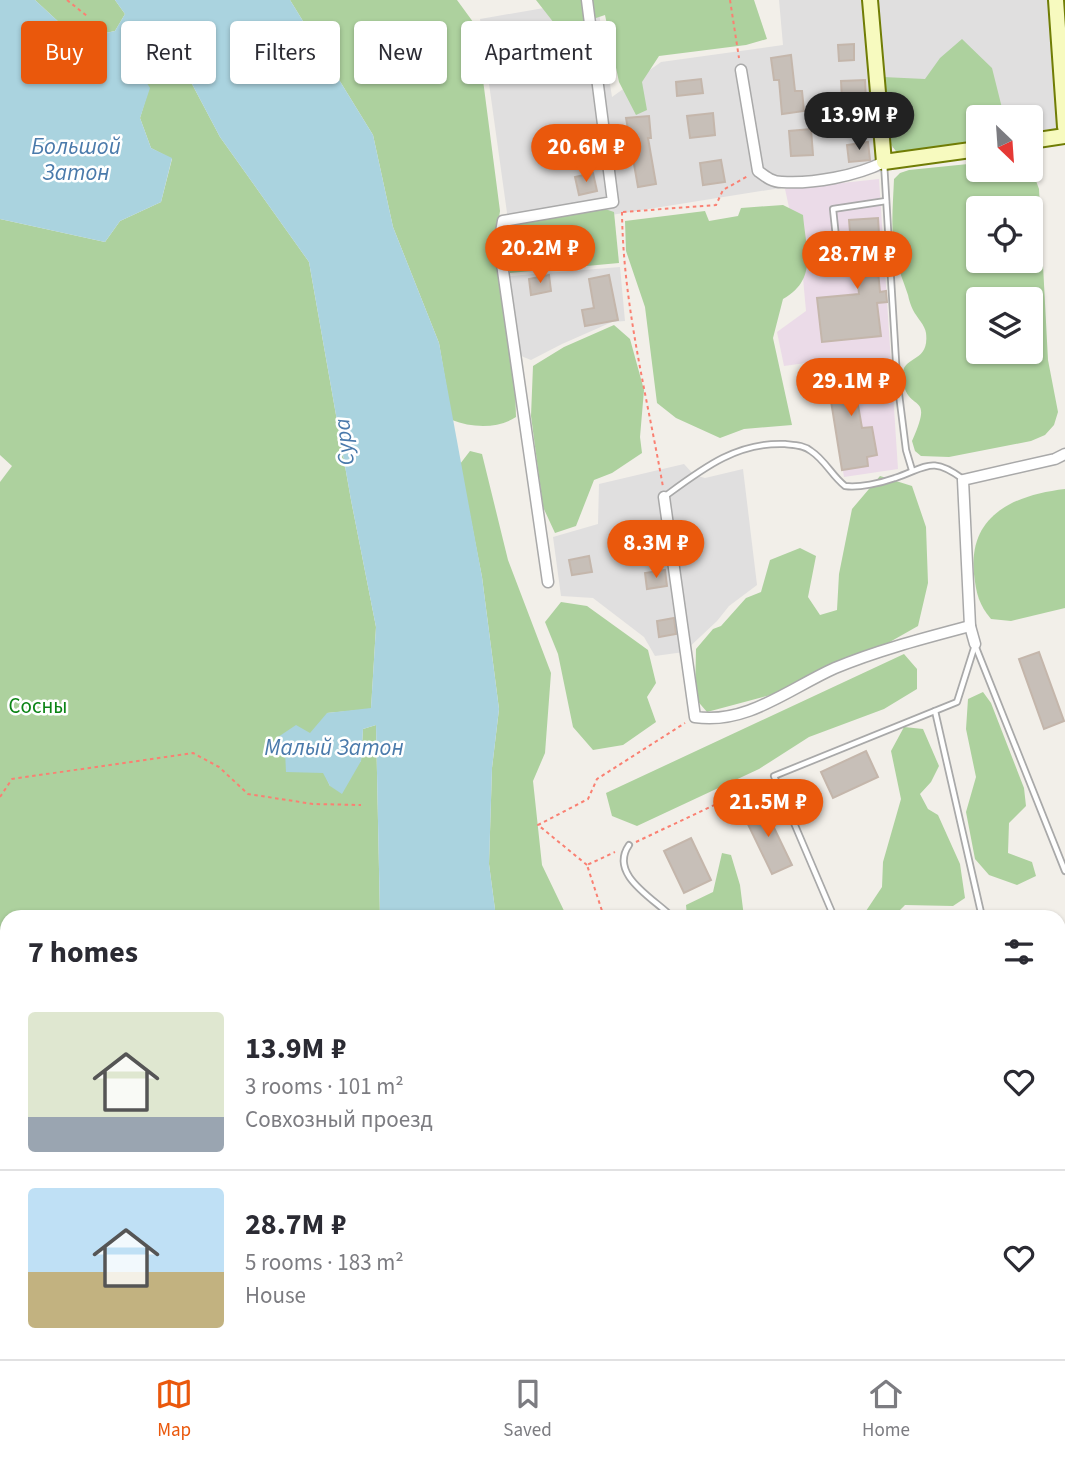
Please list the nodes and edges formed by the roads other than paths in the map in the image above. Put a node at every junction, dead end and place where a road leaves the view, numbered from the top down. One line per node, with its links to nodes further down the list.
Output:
1 (587, 0): 16 (street)
2 (870, 0): 9 (main road)
3 (1056, 0): 5 (main road)
4 (741, 70): 9 (street)
5 (1065, 127)
6 (1065, 136): 7 (main road)
7 (1043, 139)
8 (966, 151): 9 (main road)
9 (884, 162): 10 (lane)
10 (886, 201): 11 (lane); 13 (lane)
11 (838, 256)
12 (1065, 454): 14 (street)
13 (912, 470): 14 (lane); 15 (lane)
14 (963, 480): 17 (street)
15 (664, 497): 17 (street)
16 (548, 582)
17 (970, 626): 18 (street)
18 (975, 644): 19 (lane); 21 (lane)
19 (935, 711): 23 (lane); 24 (lane)
20 (629, 845): 22 (lane)
21 (1065, 871)
22 (664, 910)
23 (831, 910)
24 (980, 910)

